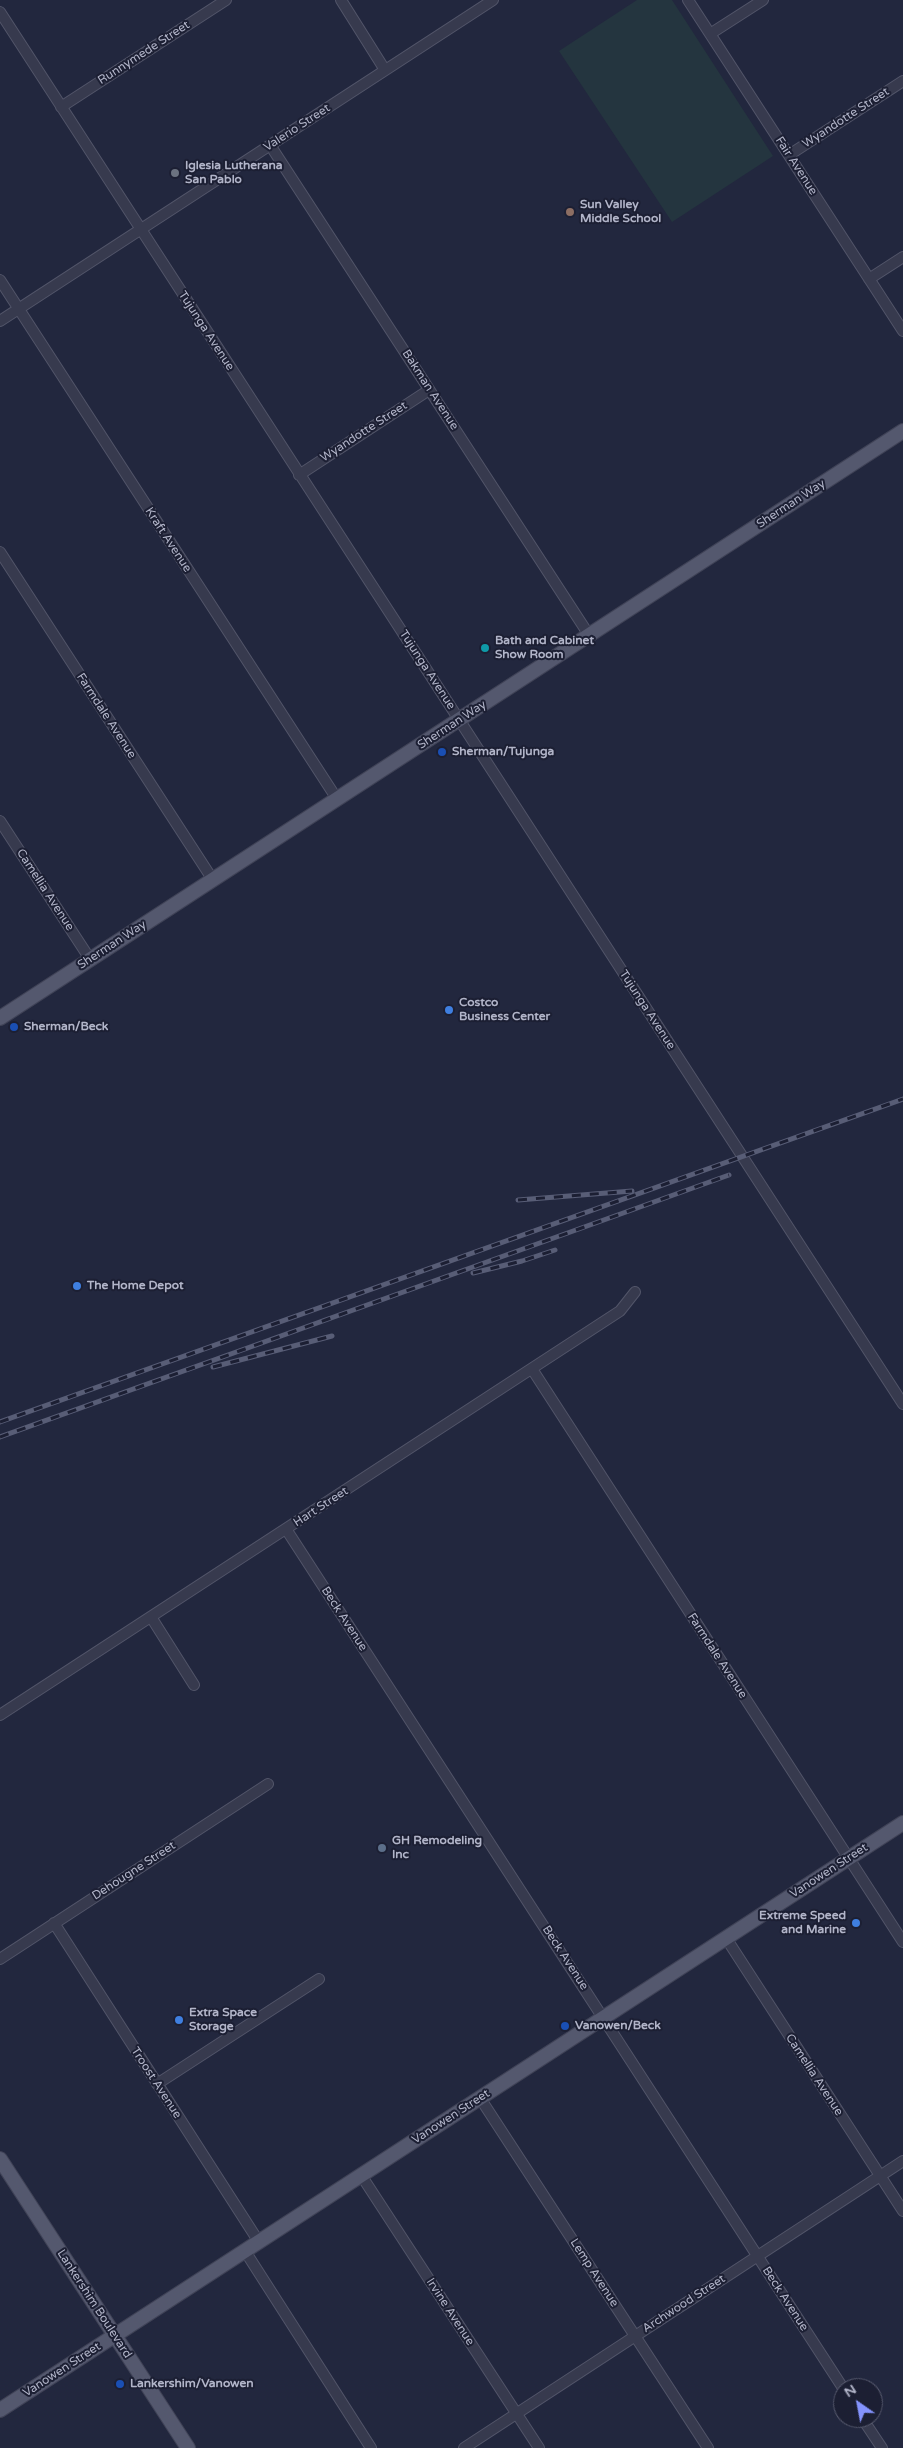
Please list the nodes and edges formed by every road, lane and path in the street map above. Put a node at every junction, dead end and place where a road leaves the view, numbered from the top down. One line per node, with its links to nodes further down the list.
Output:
1 (226, 0): 10 (street, Runnymede Street)
2 (340, 0): 8 (street)
3 (494, 0): 8 (street, Valerio Street)
4 (688, 0): 7 (street, Fair Avenue)
5 (763, 0): 7 (street)
6 (0, 12): 10 (street, Tujunga Avenue)
7 (710, 34): 12 (street, Fair Avenue)
8 (385, 70): 11 (street, Valerio Street)
9 (903, 81): 12 (street, Wyandotte Street)
10 (62, 107): 13 (street, Tujunga Avenue)
11 (270, 145): 13 (street, Valerio Street); 20 (street, Bakman Avenue)
12 (789, 155): 15 (street, Fair Avenue)
13 (139, 229): 17 (street, Valerio Street); 22 (street, Tujunga Avenue)
14 (903, 257): 15 (street)
15 (869, 279): 19 (street, Fair Avenue)
16 (0, 280): 17 (street, Kraft Avenue)
17 (19, 309): 18 (street, Valerio Street); 26 (street, Kraft Avenue)
18 (0, 321)
19 (903, 332)
20 (429, 390): 22 (street, Wyandotte Street); 24 (street, Bakman Avenue)
21 (903, 431): 24 (main road, Sherman Way)
22 (299, 475): 25 (street, Tujunga Avenue)
23 (0, 552): 28 (street, Farmdale Avenue)
24 (589, 635): 25 (main road, Sherman Way)
25 (460, 720): 26 (main road, Sherman Way); 33 (street, Tujunga Avenue)
26 (337, 800): 28 (main road, Sherman Way)
27 (0, 821): 29 (street, Camellia Avenue)
28 (213, 880): 29 (main road, Sherman Way)
29 (90, 959): 30 (main road, Sherman Way)
30 (0, 1018)
31 (635, 1292): 32 (street, Hart Street)
32 (532, 1369): 34 (street, Hart Street); 40 (street, Farmdale Avenue)
33 (903, 1404)
34 (286, 1529): 35 (street, Hart Street); 46 (street, Beck Avenue)
35 (151, 1618): 36 (street); 37 (street, Hart Street)
36 (194, 1685)
37 (0, 1715)
38 (268, 1784): 41 (street, Dehougne Street)
39 (903, 1823): 40 (main road, Vanowen Street)
40 (848, 1858): 42 (main road, Vanowen Street); 43 (street, Farmdale Avenue)
41 (54, 1923): 44 (street, Dehougne Street); 47 (street, Troost Avenue)
42 (726, 1938): 46 (main road, Vanowen Street); 52 (street, Camellia Avenue)
43 (903, 1942)
44 (0, 1959)
45 (319, 1979): 47 (street)
46 (604, 2018): 48 (main road, Vanowen Street); 56 (street, Beck Avenue)
47 (157, 2084): 54 (street, Troost Avenue)
48 (480, 2098): 51 (main road, Vanowen Street); 58 (street, Lemp Avenue)
49 (0, 2159): 57 (main road, Lankershim Boulevard)
50 (903, 2161): 52 (street, Archwood Street)
51 (362, 2175): 54 (main road, Vanowen Street); 61 (street, Irvine Avenue)
52 (880, 2176): 53 (street, Camellia Avenue); 56 (street, Archwood Street)
53 (903, 2211)
54 (259, 2242): 55 (main road, Vanowen Street)
55 (244, 2251): 57 (main road, Vanowen Street); 64 (street)
56 (757, 2256): 58 (street, Archwood Street); 59 (street, Beck Avenue)
57 (115, 2336): 60 (main road, Vanowen Street); 63 (main road, Lankershim Boulevard)
58 (635, 2336): 61 (street, Archwood Street); 67 (street, Lemp Avenue)
59 (836, 2378)
60 (0, 2410)
61 (516, 2414): 65 (street, Archwood Street); 66 (street, Irvine Avenue)
62 (869, 2428): 68 (street)
63 (188, 2448)
64 (371, 2448)
65 (464, 2448)
66 (539, 2448)
67 (708, 2448)
68 (882, 2448)

